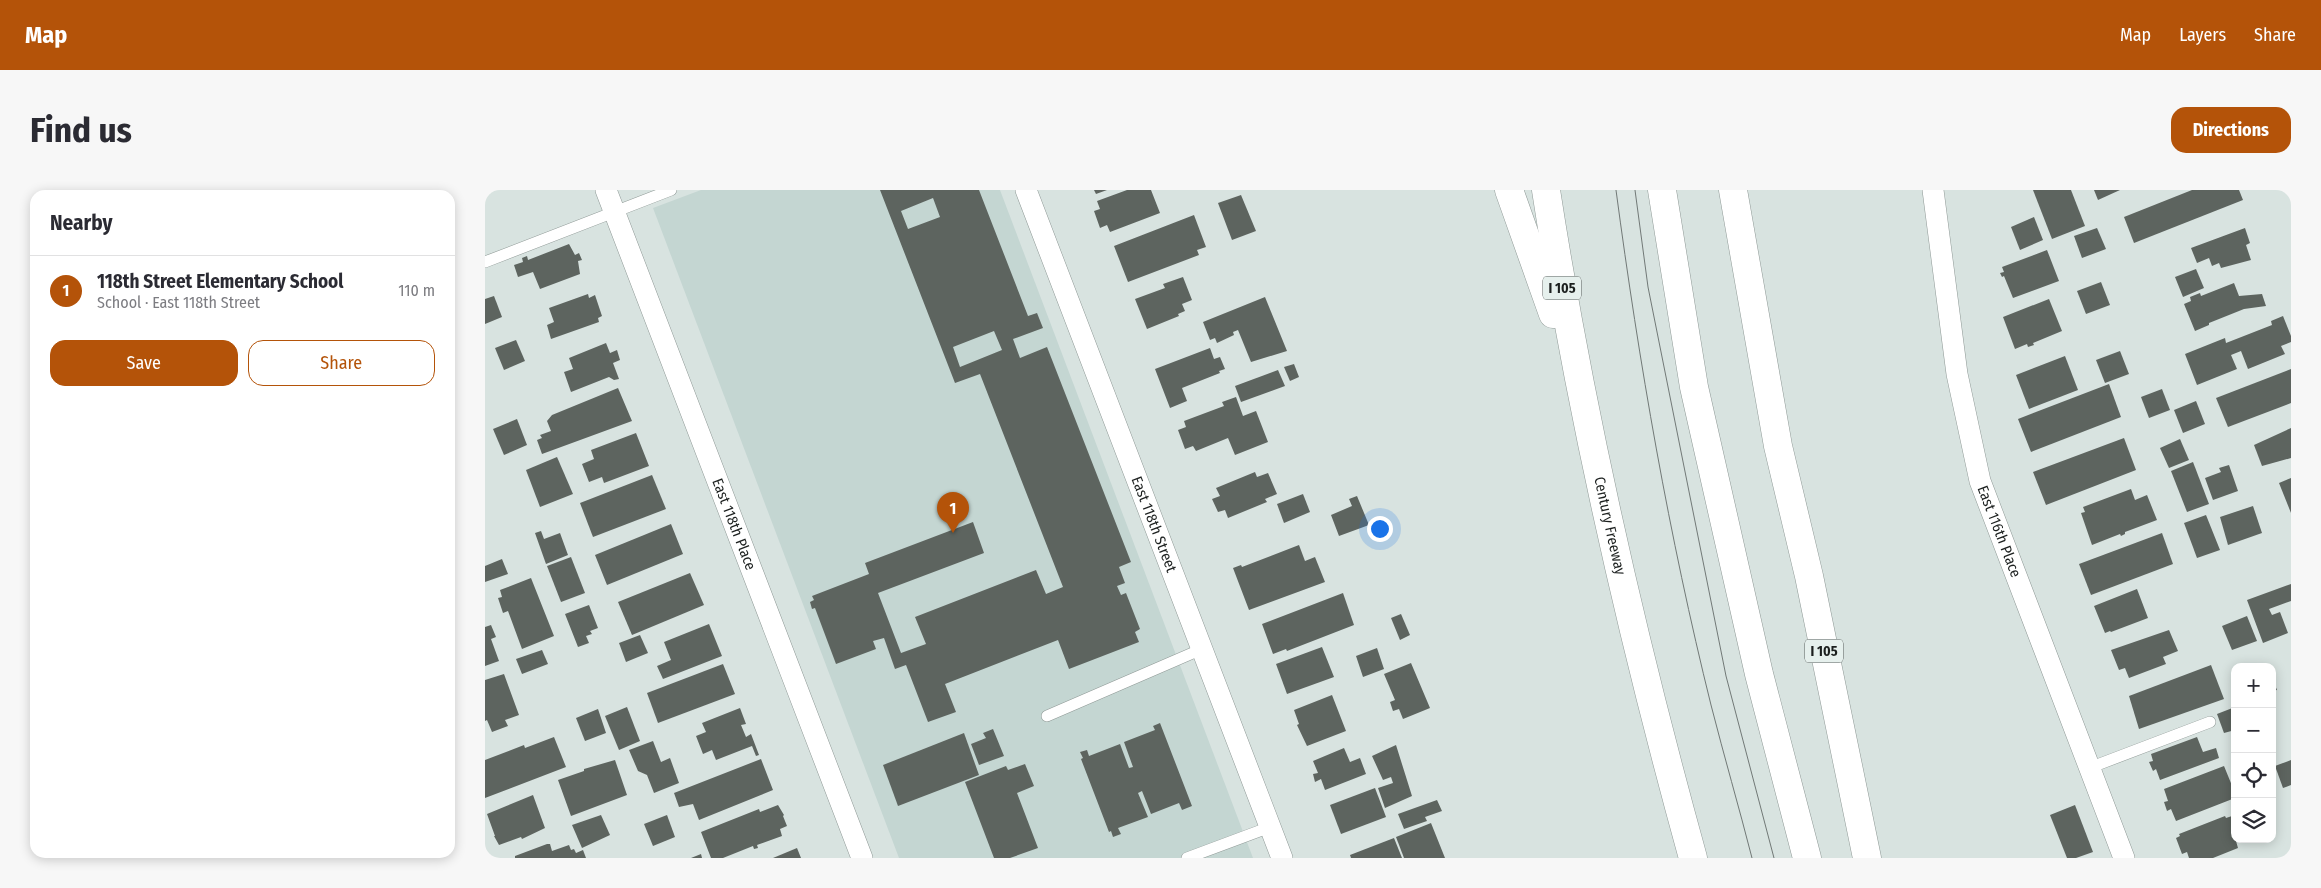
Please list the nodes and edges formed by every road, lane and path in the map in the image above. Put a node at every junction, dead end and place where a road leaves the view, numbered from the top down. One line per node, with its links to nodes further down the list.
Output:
1 (605, 190): 9 (street, East 118th Place)
2 (671, 190): 9 (lane)
3 (1027, 190): 12 (street, East 118th Street)
4 (1509, 190): 11 (highway)
5 (1546, 190): 11 (highway, Century Freeway / I 105)
6 (1663, 190): 21 (highway)
7 (1933, 190): 15 (street, East 116th Place)
8 (1733, 191): 22 (highway, I 105)
9 (614, 211): 10 (lane); 17 (street, East 118th Place)
10 (485, 262)
11 (1579, 386): 20 (highway, Century Freeway / I 105)
12 (1202, 649): 13 (lane); 16 (street, East 118th Street)
13 (1047, 716)
14 (2210, 722): 15 (lane)
15 (2089, 768): 23 (street, East 116th Place)
16 (1270, 827): 18 (lane); 19 (street, East 118th Street)
17 (861, 858)
18 (1187, 858)
19 (1282, 858)
20 (1693, 858)
21 (1807, 858)
22 (1867, 858)
23 (2124, 858)

